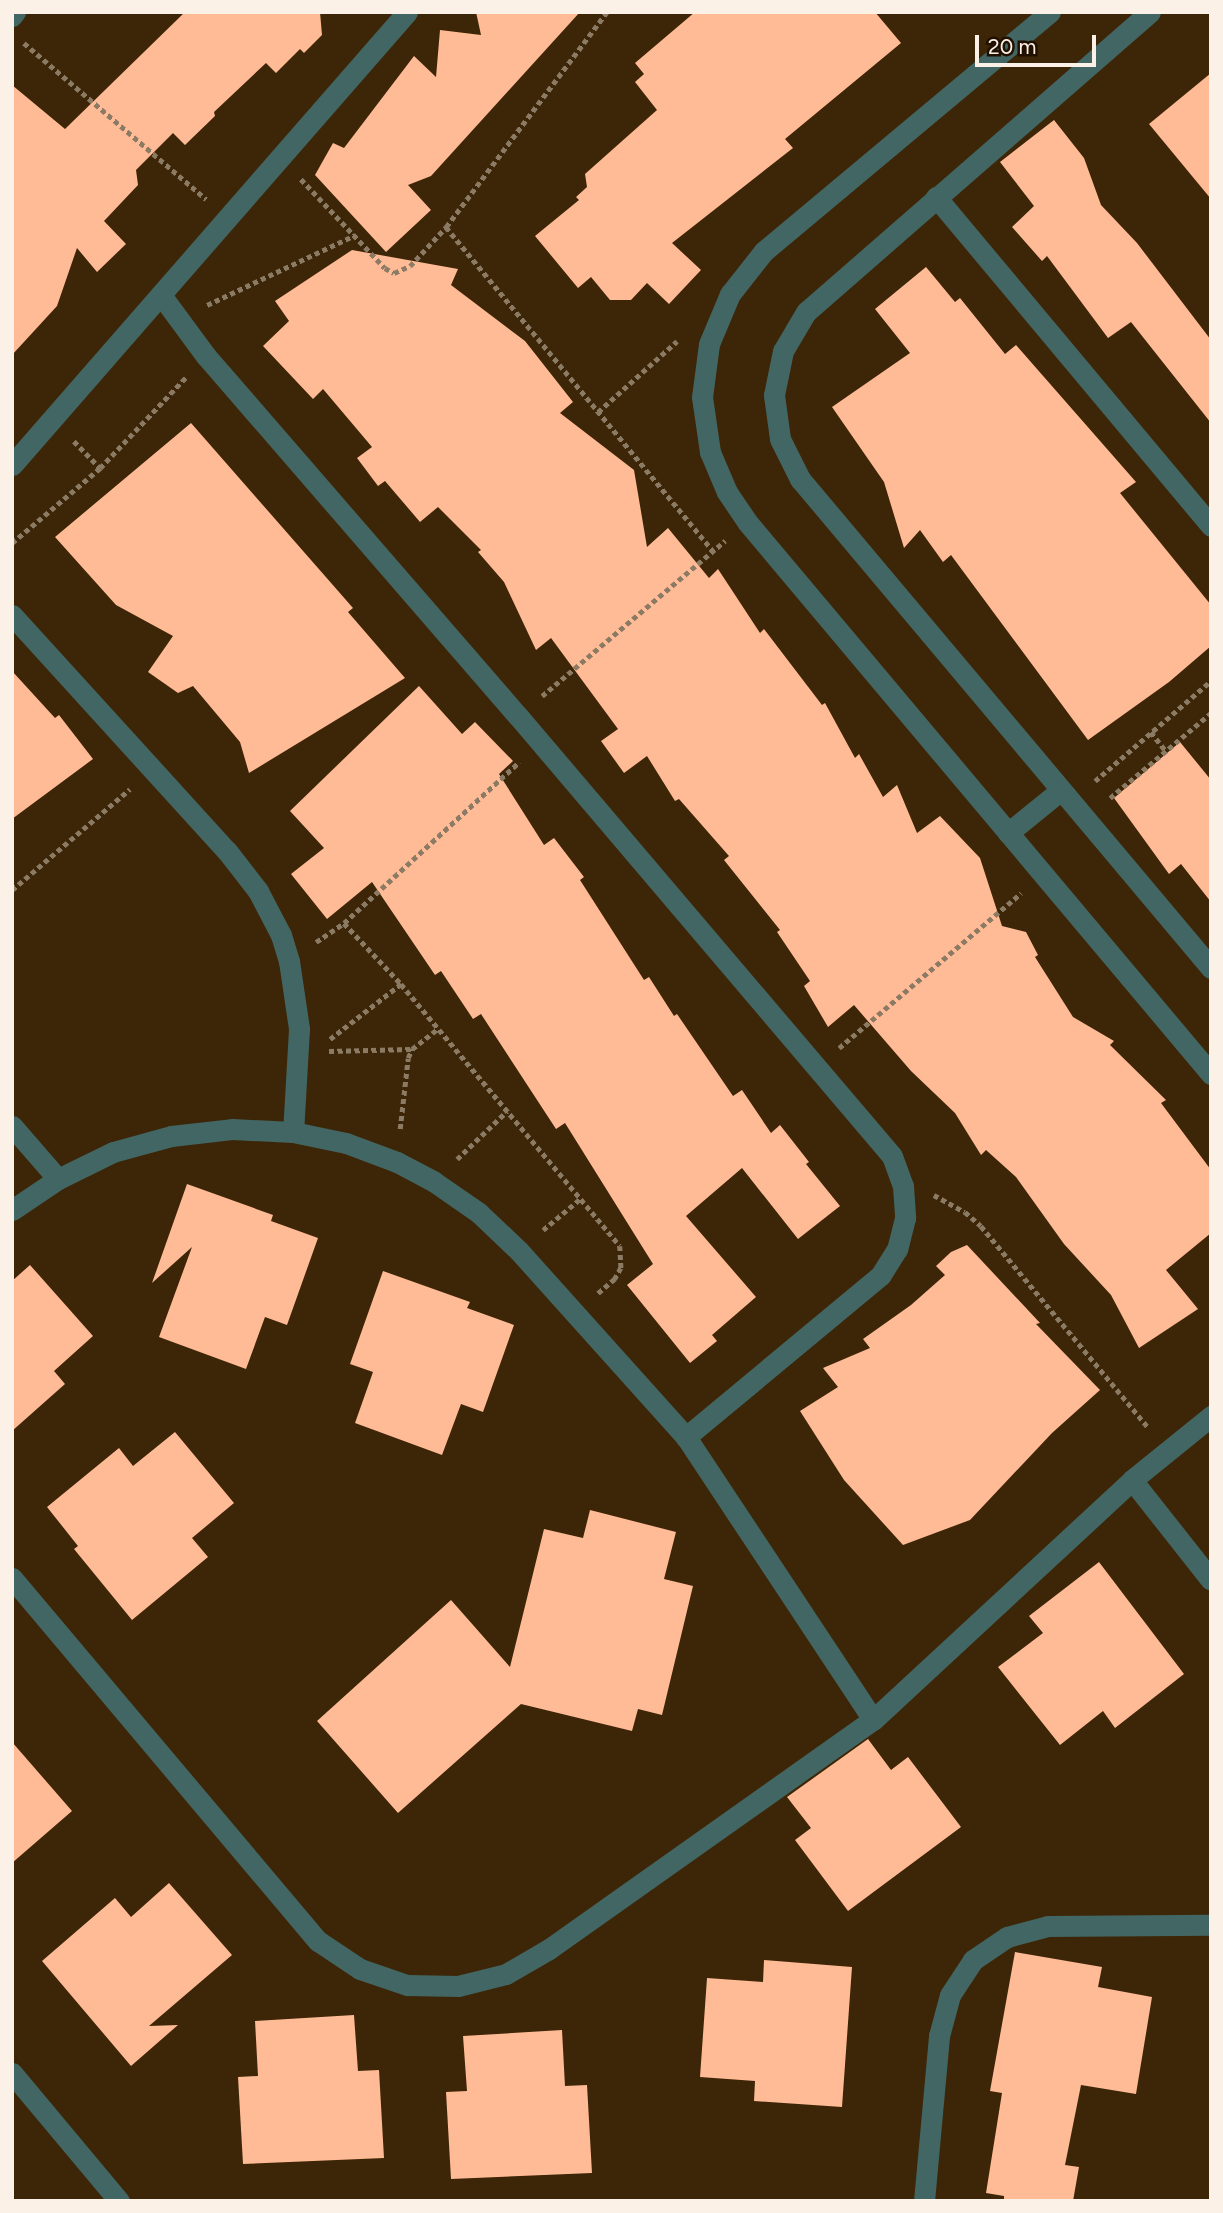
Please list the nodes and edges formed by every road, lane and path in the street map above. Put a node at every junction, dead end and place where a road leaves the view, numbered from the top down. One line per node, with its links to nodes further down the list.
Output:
1 (407, 12): 6 (street)
2 (607, 12): 9 (path)
3 (1050, 12): 17 (street)
4 (1150, 12): 7 (street)
5 (23, 42): 8 (path)
6 (280, 158): 8 (street); 10 (path)
7 (936, 197): 18 (street); 29 (street)
8 (228, 217): 11 (street)
9 (446, 226): 10 (path); 15 (path)
10 (355, 235): 12 (path)
11 (161, 295): 12 (street); 16 (street)
12 (180, 318): 14 (street)
13 (679, 339): 15 (path)
14 (206, 356): 19 (path); 24 (street)
15 (598, 412): 20 (path)
16 (12, 465)
17 (748, 523): 20 (path); 31 (street)
18 (1211, 526)
19 (12, 542)
20 (713, 551): 24 (path)
21 (12, 615): 28 (street)
22 (1211, 681): 25 (path)
23 (1211, 713): 27 (path)
24 (518, 716): 26 (street)
25 (1151, 732): 27 (path); 29 (path)
26 (540, 743): 34 (path); 42 (street)
27 (1166, 751): 30 (path)
28 (152, 770): 33 (path); 35 (street)
29 (1066, 795): 30 (street); 31 (street)
30 (1086, 819): 36 (street)
31 (1008, 833): 32 (street)
32 (1043, 874): 42 (path); 43 (street)
33 (12, 890)
34 (344, 923): 35 (path); 37 (path)
35 (289, 961): 41 (street)
36 (1211, 968)
37 (401, 984): 38 (path); 40 (path)
38 (438, 1029): 39 (path); 44 (path)
39 (412, 1049): 40 (path); 47 (path)
40 (315, 1051): 41 (path)
41 (297, 1065): 46 (street)
42 (817, 1068): 50 (street)
43 (1211, 1074)
44 (507, 1111): 49 (path); 51 (path)
45 (12, 1126): 48 (street)
46 (293, 1132): 47 (street); 48 (street)
47 (397, 1162): 49 (street)
48 (58, 1179): 52 (street)
49 (433, 1181): 53 (street)
50 (903, 1186): 56 (street); 57 (path)
51 (579, 1199): 53 (path); 54 (path)
52 (12, 1210)
53 (519, 1251): 54 (street)
54 (575, 1313): 56 (street)
55 (1211, 1416): 57 (street)
56 (686, 1437): 62 (street)
57 (1168, 1451): 58 (street)
58 (1132, 1480): 60 (street); 62 (street)
59 (12, 1578): 61 (street)
60 (1211, 1580)
61 (20, 1603): 62 (street)
62 (873, 1720)
63 (1211, 1925): 66 (street)
64 (12, 2073): 65 (street)
65 (119, 2201)
66 (924, 2201)

